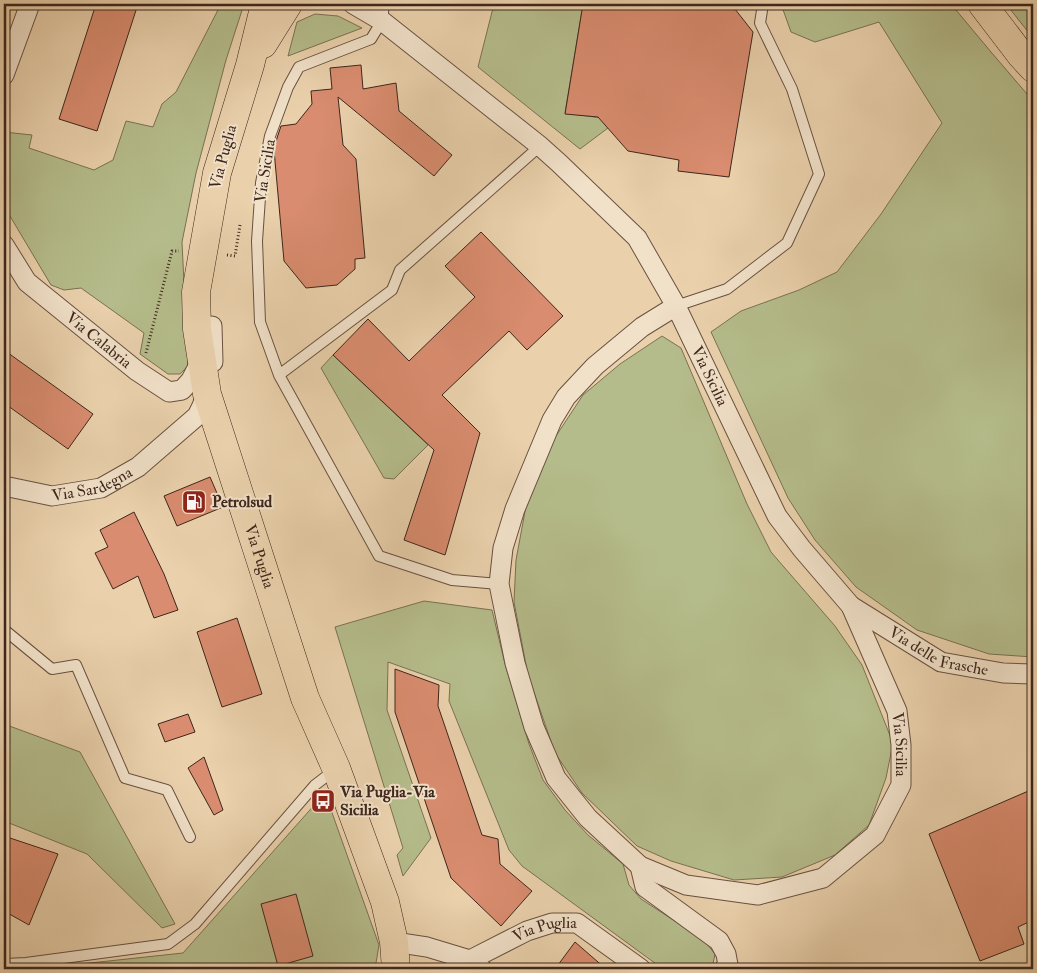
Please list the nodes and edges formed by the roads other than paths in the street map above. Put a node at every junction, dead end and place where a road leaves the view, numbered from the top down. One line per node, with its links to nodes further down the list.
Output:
1 (30, 4): 11 (street)
2 (265, 4): 9 (main road, Via Puglia)
3 (288, 4): 9 (main road, Via Puglia)
4 (353, 4): 8 (street, Via Sicilia)
5 (369, 4): 8 (street, Via Sicilia)
6 (763, 4): 15 (lane, Via Sicilia)
7 (982, 4): 10 (main road)
8 (383, 12): 12 (street, Via Sicilia); 18 (lane, Via Sicilia)
9 (250, 65): 14 (main road, Via Puglia)
10 (1033, 68)
11 (4, 75)
12 (540, 146): 15 (street, Via Sicilia); 18 (lane)
13 (4, 244): 17 (street, Via Calabria)
14 (204, 252): 16 (main road, Via Puglia); 17 (main road, Via Puglia)
15 (676, 306): 23 (street, Via Sicilia); 24 (street, Via Sicilia)
16 (212, 326): 19 (street, Via Sardegna); 27 (main road, Via Puglia)
17 (201, 360): 19 (main road, Via Puglia); 20 (street, Via Sardegna)
18 (279, 375): 23 (lane, Via Sicilia)
19 (207, 394): 20 (street, Via Sardegna); 21 (main road, Via Puglia)
20 (168, 439): 21 (street, Via Sardegna); 22 (street, Via Sardegna)
21 (228, 460): 27 (main road, Via Puglia)
22 (4, 486)
23 (499, 584): 29 (street, Via Sicilia)
24 (851, 606): 26 (street, Via delle Frasche); 29 (street, Via Sicilia)
25 (4, 632): 28 (lane)
26 (1033, 674)
27 (336, 768): 30 (main road, Via Puglia); 31 (lane)
28 (190, 837)
29 (640, 866): 35 (street)
30 (394, 942): 32 (street, Via Puglia); 33 (main road, Via Puglia)
31 (4, 964)
32 (476, 965): 34 (street, Via Puglia)
33 (396, 969)
34 (641, 969)
35 (724, 969)

